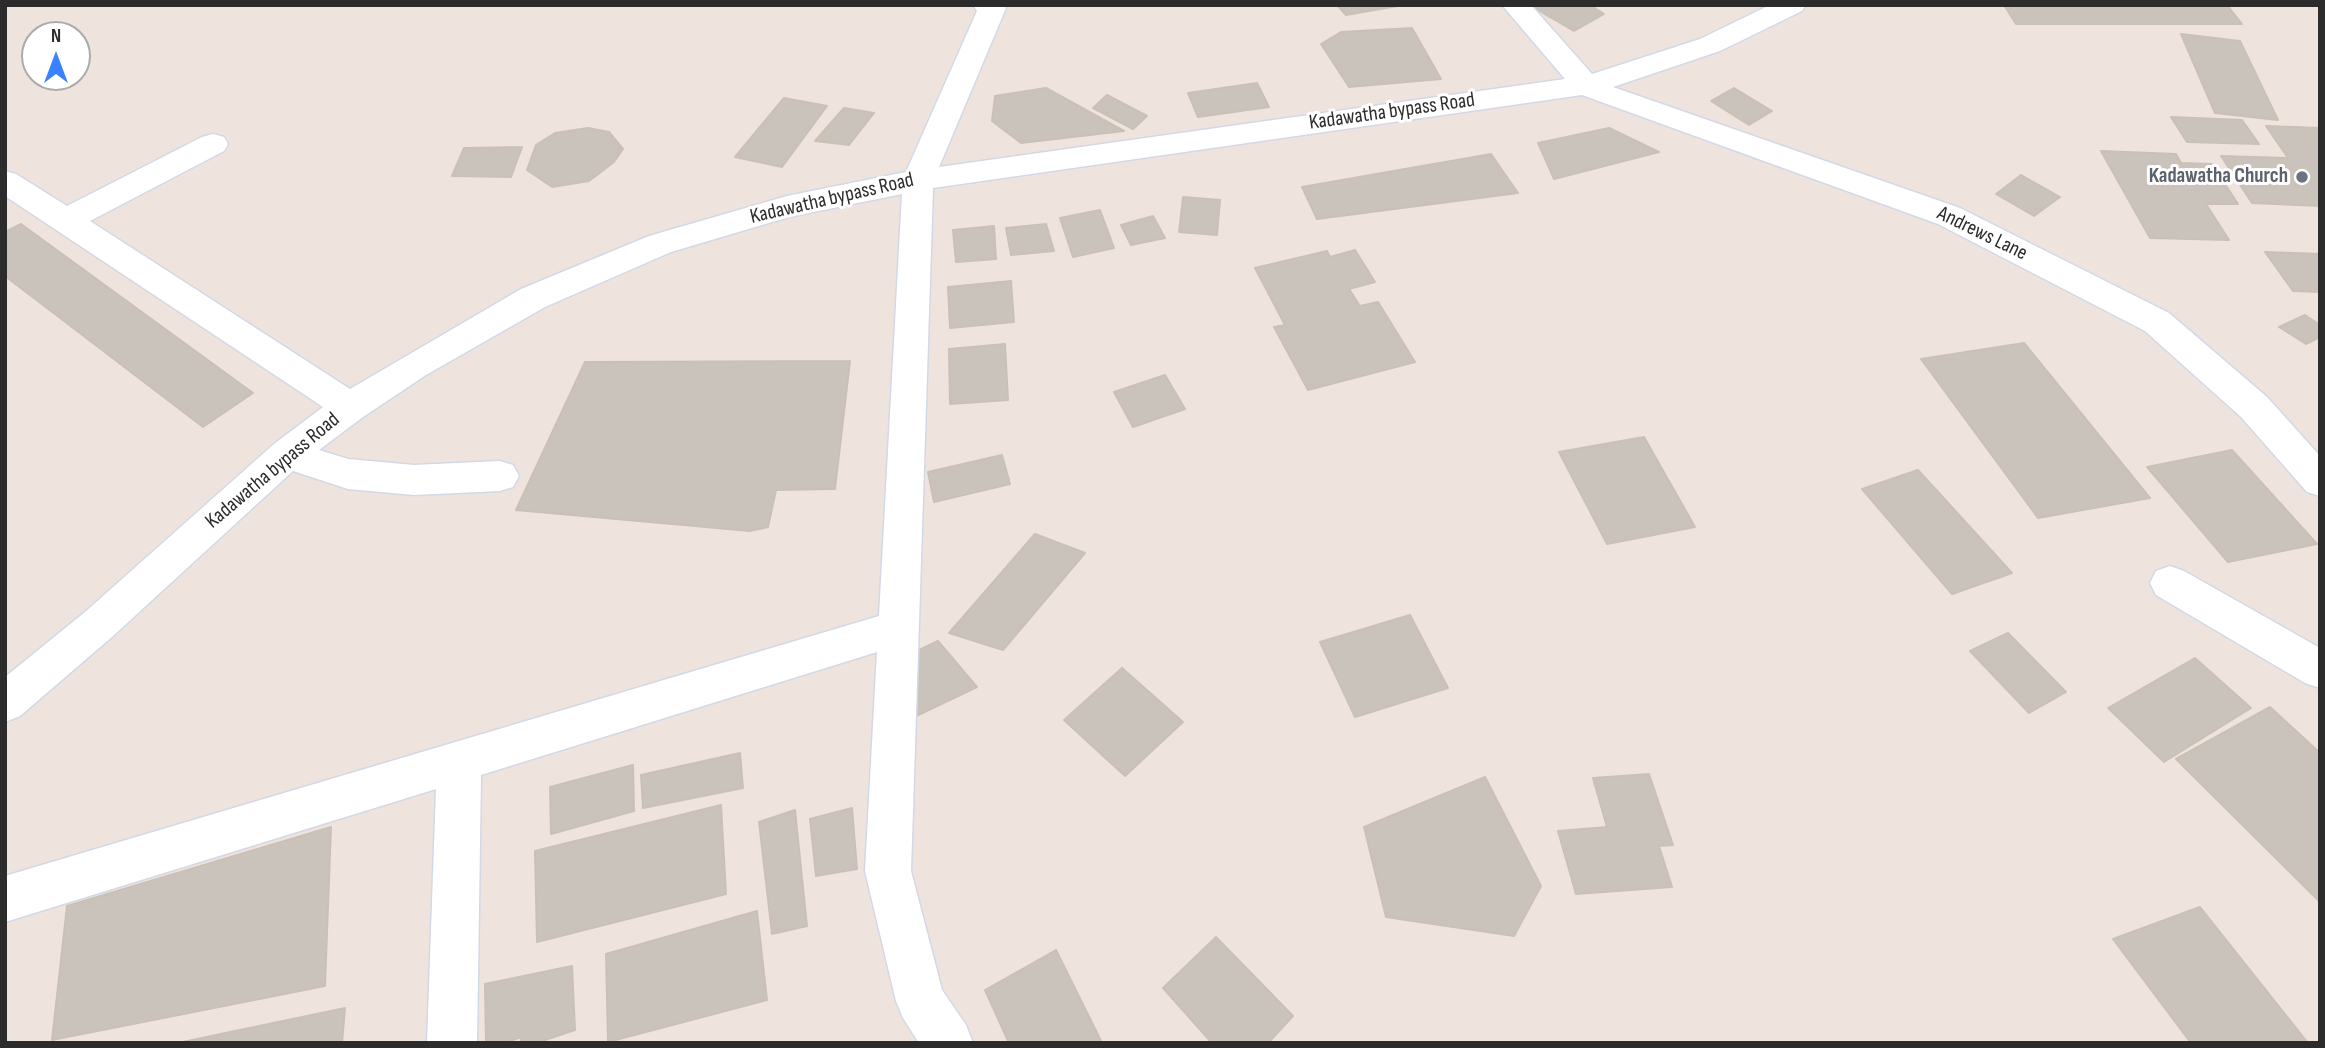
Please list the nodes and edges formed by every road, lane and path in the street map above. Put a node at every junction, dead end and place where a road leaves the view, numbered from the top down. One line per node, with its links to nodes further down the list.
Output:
1 (987, 5): 6 (street)
2 (1516, 5): 4 (street)
3 (1792, 5): 4 (street, Kadawatha bypass Road)
4 (1587, 85): 6 (street, Kadawatha bypass Road); 12 (street, Andrews Lane)
5 (213, 144): 8 (street)
6 (918, 180): 9 (street, Kadawatha bypass Road); 14 (street)
7 (5, 181): 8 (street)
8 (66, 220): 9 (street)
9 (350, 407): 10 (street, Kadawatha bypass Road)
10 (287, 454): 11 (street); 16 (street, Kadawatha bypass Road)
11 (500, 476)
12 (2320, 481)
13 (2170, 583): 15 (street)
14 (898, 628): 17 (street); 20 (street)
15 (2320, 670)
16 (5, 703)
17 (459, 761): 18 (street); 19 (street)
18 (5, 899)
19 (452, 1043)
20 (948, 1043)

